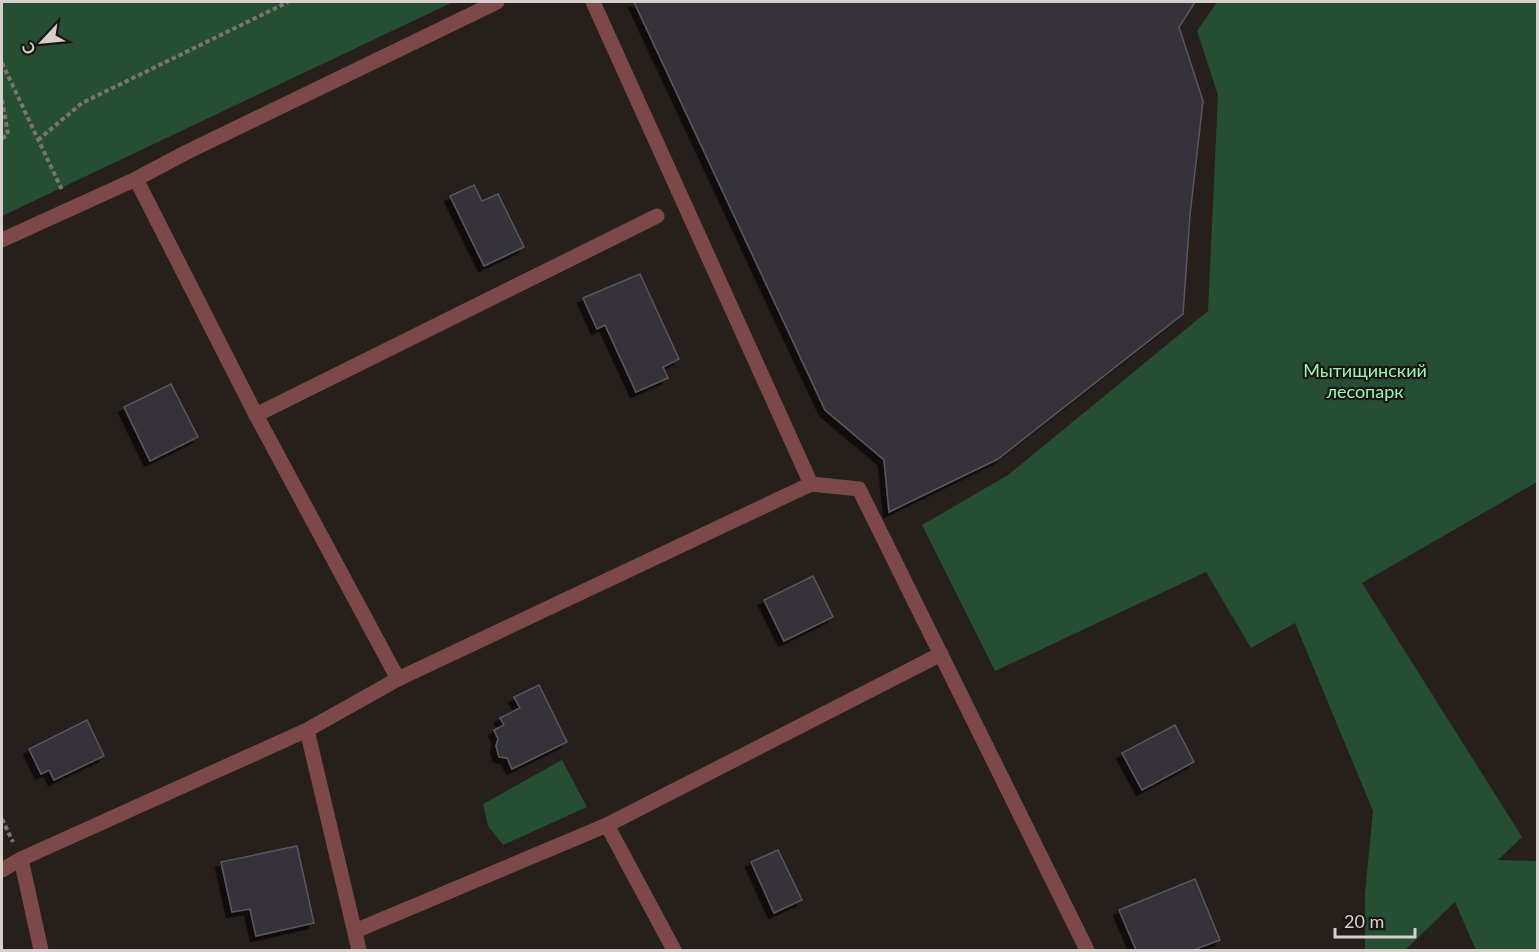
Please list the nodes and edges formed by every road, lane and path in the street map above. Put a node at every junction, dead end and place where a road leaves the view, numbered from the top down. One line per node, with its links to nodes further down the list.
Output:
1 (288, 2): 7 (path)
2 (497, 2): 8 (street)
3 (593, 2): 13 (street)
4 (2, 65): 7 (path)
5 (2, 100): 6 (path)
6 (2, 139)
7 (38, 140): 9 (path)
8 (136, 179): 9 (street); 12 (street)
9 (71, 209): 11 (street)
10 (657, 216): 12 (street)
11 (2, 240)
12 (256, 415): 15 (street)
13 (811, 484): 14 (street); 15 (street)
14 (940, 654): 17 (street); 24 (street)
15 (398, 679): 16 (street)
16 (307, 730): 18 (street); 20 (street)
17 (607, 825): 20 (street); 23 (street)
18 (21, 859): 19 (street); 21 (street)
19 (2, 870)
20 (355, 931): 22 (street)
21 (41, 951)
22 (359, 951)
23 (674, 951)
24 (1087, 951)

